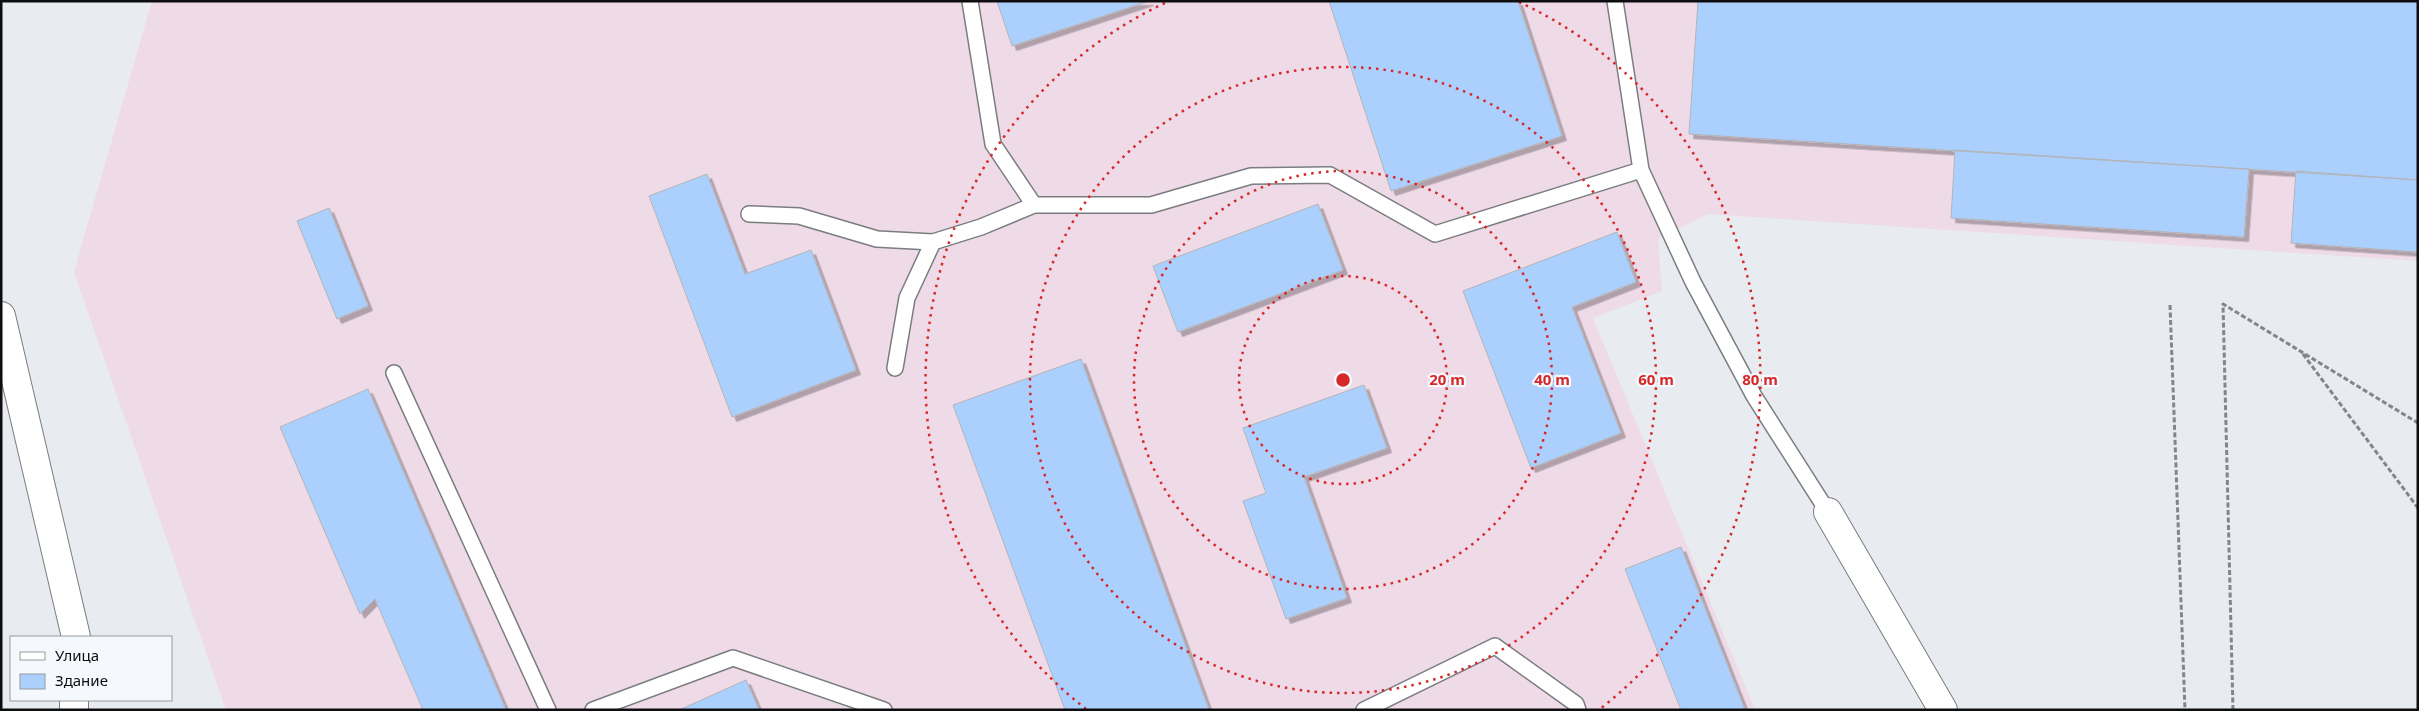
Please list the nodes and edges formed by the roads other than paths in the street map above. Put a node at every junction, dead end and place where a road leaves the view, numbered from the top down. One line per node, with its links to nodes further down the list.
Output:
1 (970, 1): 4 (lane)
2 (1615, 1): 3 (lane)
3 (1641, 170): 4 (lane); 10 (lane)
4 (1034, 205): 6 (lane)
5 (749, 214): 6 (lane)
6 (933, 242): 8 (lane)
7 (1, 316): 11 (street)
8 (895, 368)
9 (394, 373): 12 (lane)
10 (1828, 512): 17 (street)
11 (76, 636)
12 (548, 710)
13 (593, 710): 14 (lane)
14 (884, 710)
15 (1364, 710): 16 (lane)
16 (1578, 710)
17 (1943, 710)

